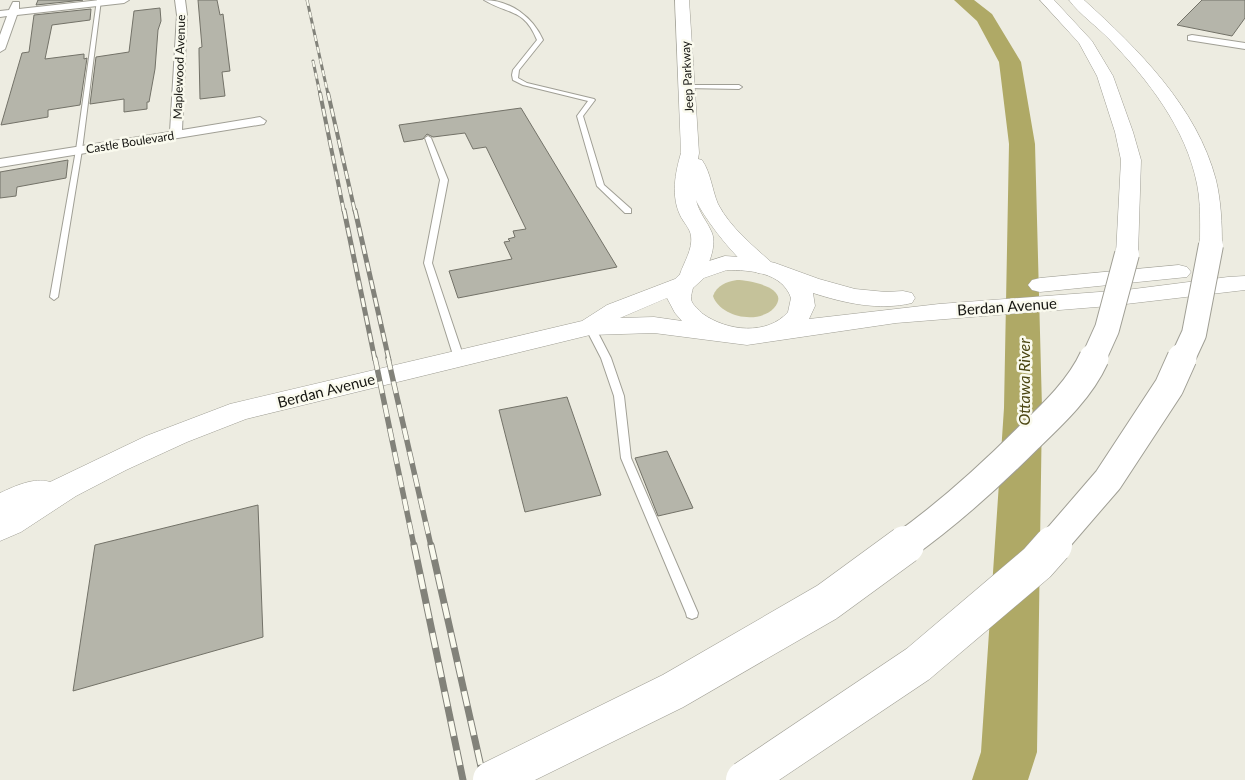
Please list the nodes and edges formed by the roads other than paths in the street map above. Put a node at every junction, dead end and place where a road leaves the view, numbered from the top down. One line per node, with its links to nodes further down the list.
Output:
1 (17, 0): 9 (street)
2 (124, 0): 8 (street)
3 (180, 0): 17 (street, Maplewood Avenue)
4 (486, 0): 22 (lane)
5 (682, 0): 14 (main road, Jeep Parkway)
6 (1047, 0): 38 (main road, bridge)
7 (1076, 0): 39 (main road, bridge)
8 (99, 1): 9 (street); 19 (lane)
9 (14, 13): 10 (street); 13 (street)
10 (0, 14)
11 (1192, 38): 12 (street)
12 (1245, 46)
13 (0, 49)
14 (688, 87): 15 (lane); 20 (main road, Jeep Parkway)
15 (739, 87)
16 (260, 121): 17 (street, Castle Boulevard)
17 (176, 135): 19 (street, Castle Boulevard)
18 (428, 138): 33 (lane)
19 (79, 150): 21 (street, Castle Boulevard); 28 (lane)
20 (690, 153): 24 (main road, Jeep Parkway); 25 (main road, Jeep Parkway)
21 (0, 163)
22 (628, 211)
23 (1245, 265): 27 (main road, Berdan Avenue)
24 (772, 270): 25 (main road); 29 (main road, Berdan Avenue); 31 (main road)
25 (687, 279): 30 (main road, Berdan Avenue); 32 (main road)
26 (1245, 283): 27 (main road, Berdan Avenue)
27 (1053, 293): 29 (main road, Berdan Avenue)
28 (54, 297)
29 (977, 298): 31 (main road, Berdan Avenue)
30 (590, 327): 32 (main road, Berdan Avenue); 33 (main road, Berdan Avenue); 37 (lane)
31 (770, 334): 32 (main road)
32 (727, 335)
33 (460, 358): 34 (main road, Berdan Avenue)
34 (73, 483): 35 (main road, Berdan Avenue); 36 (main road, Berdan Avenue)
35 (0, 506)
36 (0, 528)
37 (692, 613)
38 (492, 780)
39 (744, 780)

